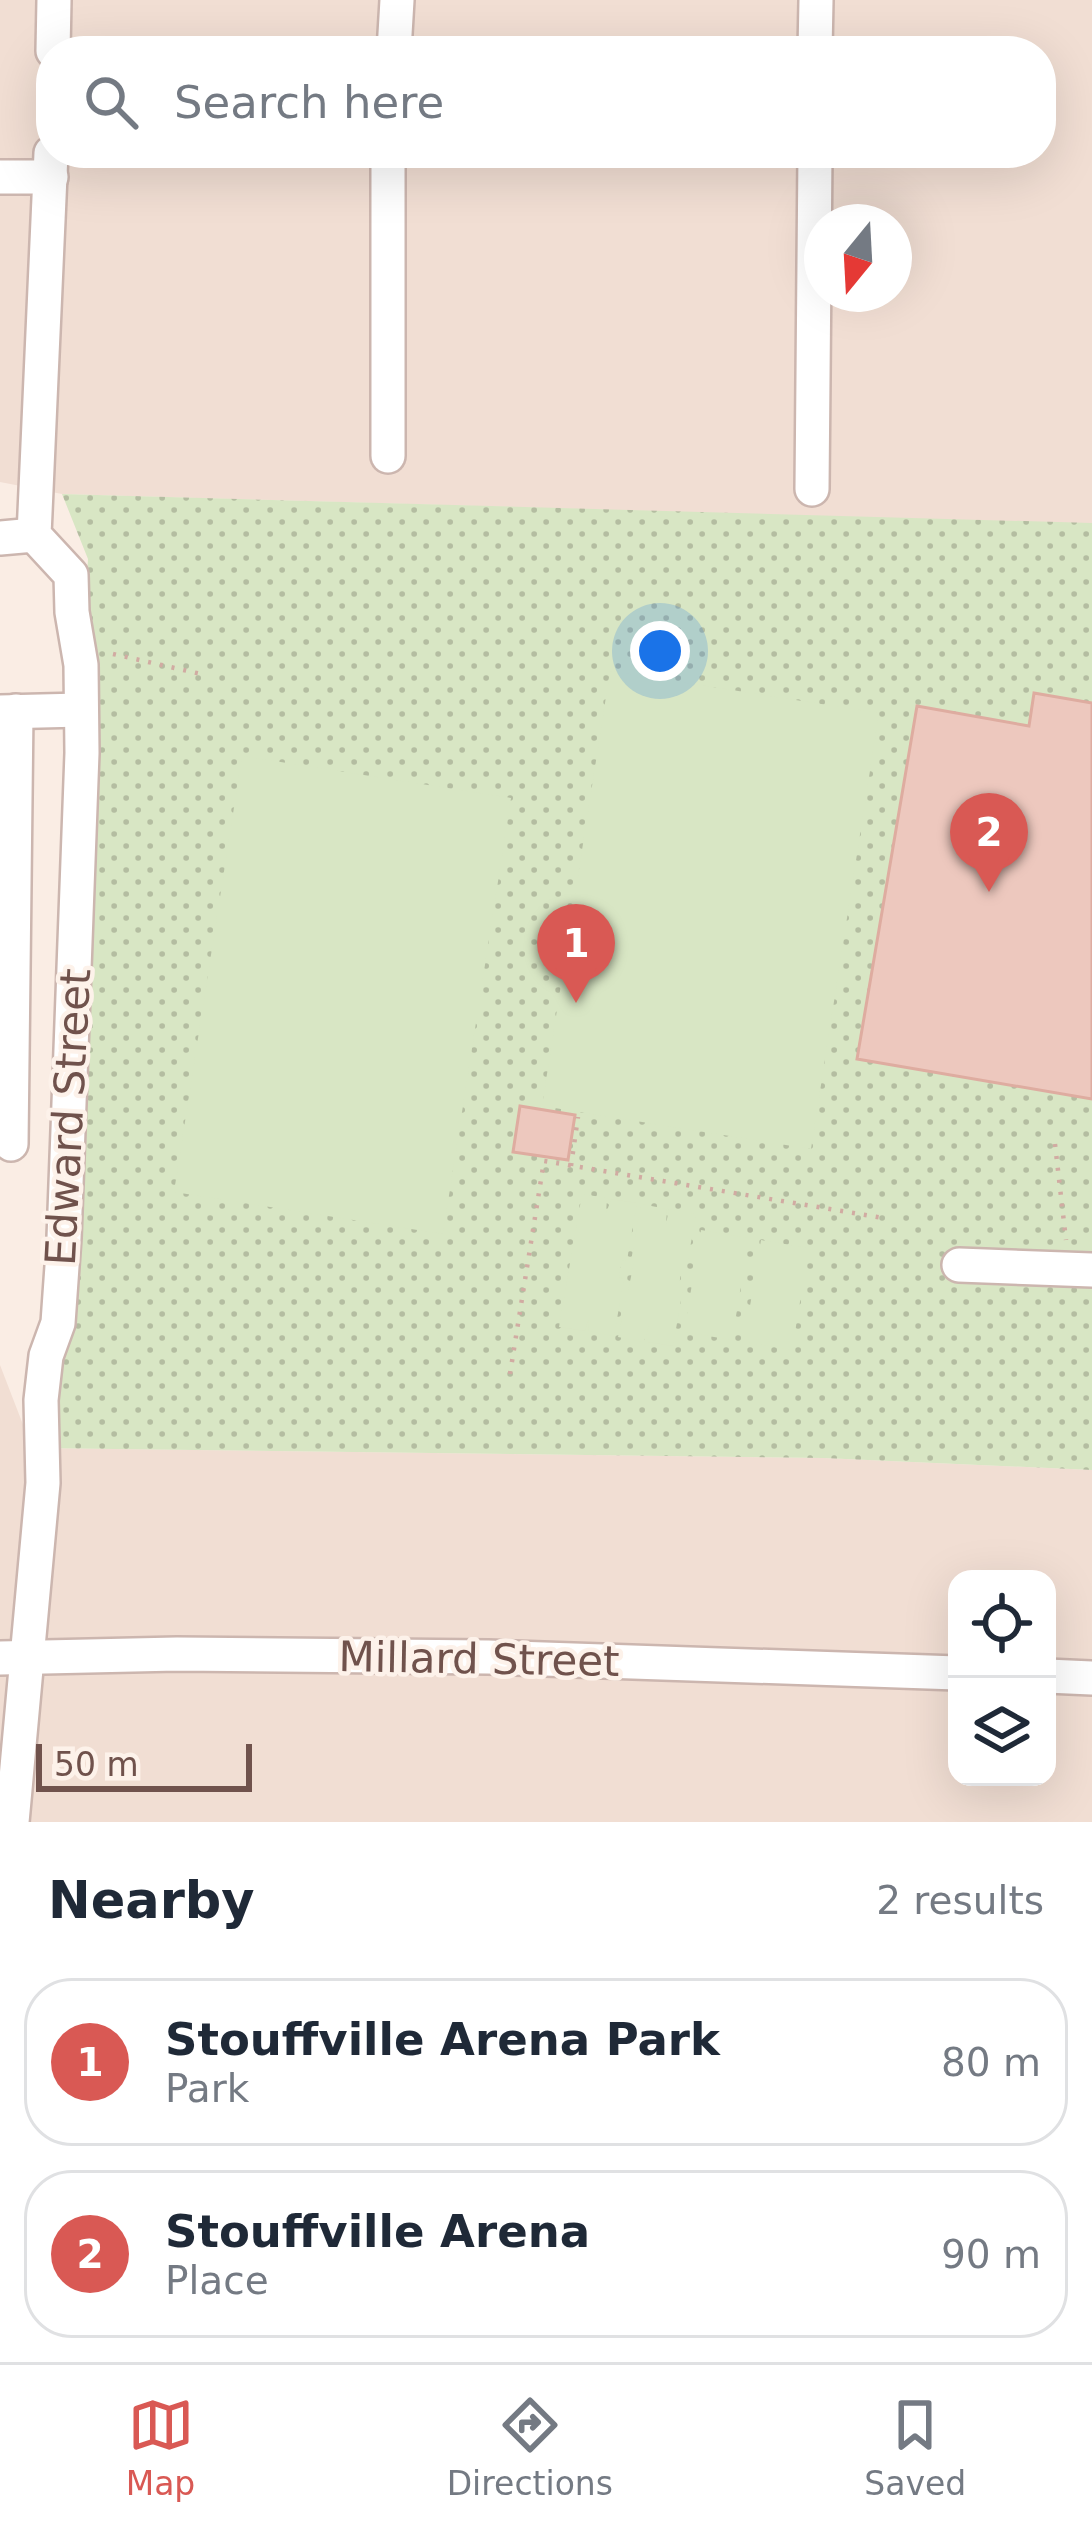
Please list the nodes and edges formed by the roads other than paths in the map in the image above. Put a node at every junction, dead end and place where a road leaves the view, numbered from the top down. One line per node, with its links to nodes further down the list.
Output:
1 (54, 0): 4 (street)
2 (397, 0): 5 (street)
3 (816, 0): 6 (street)
4 (53, 36)
5 (395, 36)
6 (815, 36)
7 (38, 168): 11 (street)
8 (51, 168): 14 (street)
9 (388, 168): 12 (street)
10 (814, 168): 13 (street)
11 (0, 177)
12 (388, 456)
13 (812, 489)
14 (17, 537): 15 (street, Edward Street)
15 (81, 710): 16 (street); 18 (street, Edward Street)
16 (8, 712): 17 (street)
17 (5, 1141): 18 (street)
18 (65, 1170): 21 (street, Edward Street)
19 (959, 1265): 20 (street)
20 (1080, 1270)
21 (12, 1657): 22 (street, Millard Street); 25 (street, Edward Street)
22 (948, 1673)
23 (1056, 1676): 24 (street)
24 (1092, 1678)
25 (12, 1822)

